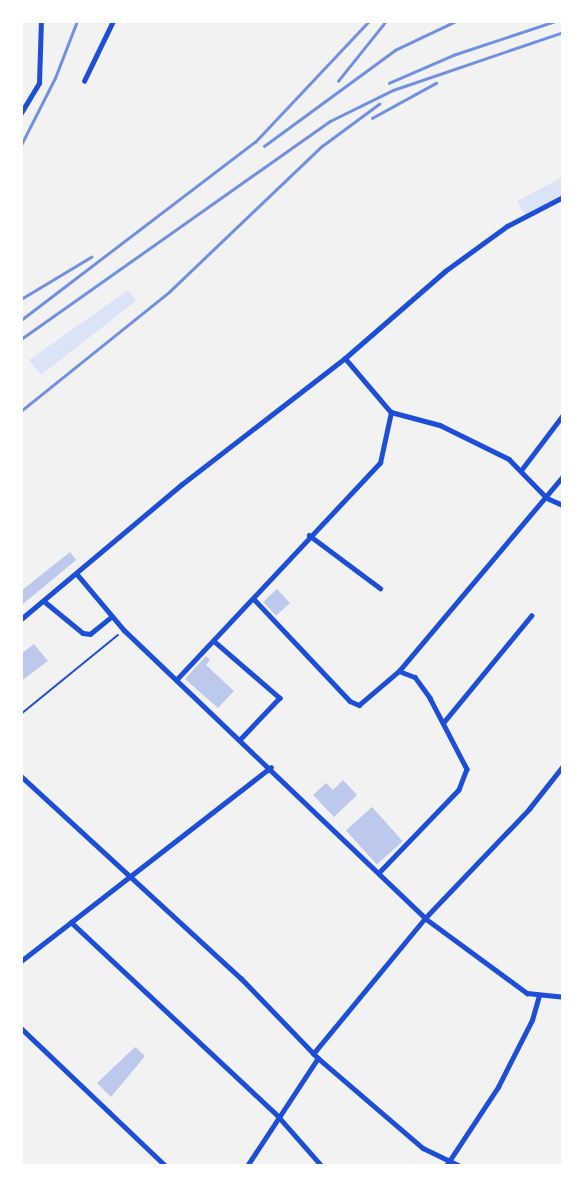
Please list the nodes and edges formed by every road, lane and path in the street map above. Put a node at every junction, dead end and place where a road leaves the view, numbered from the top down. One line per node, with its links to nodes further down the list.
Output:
1 (41, 21): 4 (street)
2 (113, 21): 3 (street)
3 (84, 81)
4 (21, 114)
5 (563, 197): 6 (street)
6 (345, 358): 7 (street); 14 (street)
7 (391, 412): 9 (street); 13 (street)
8 (563, 415): 9 (street)
9 (522, 468): 11 (street)
10 (563, 476): 11 (street)
11 (547, 498): 12 (street); 23 (street)
12 (563, 505)
13 (309, 535): 15 (street); 16 (street)
14 (77, 574): 17 (street); 19 (street)
15 (380, 588)
16 (254, 599): 22 (street); 23 (street)
17 (44, 601): 19 (street); 20 (street)
18 (531, 616): 26 (street)
19 (111, 617): 21 (street)
20 (21, 619)
21 (124, 630): 24 (street); 25 (path)
22 (214, 641): 24 (street); 27 (street)
23 (399, 671): 26 (street)
24 (176, 680): 27 (street)
25 (21, 713)
26 (443, 723): 31 (street)
27 (241, 739): 29 (street)
28 (563, 766): 33 (street)
29 (271, 767): 31 (street); 32 (street)
30 (21, 776): 32 (street)
31 (379, 873): 33 (street)
32 (130, 877): 34 (street); 39 (street)
33 (425, 918): 36 (street); 39 (street)
34 (71, 922): 35 (street); 40 (street)
35 (21, 961)
36 (539, 996): 37 (street); 41 (street)
37 (563, 997)
38 (21, 1028): 42 (street)
39 (316, 1056): 40 (street); 41 (street)
40 (278, 1116): 43 (street); 44 (street)
41 (447, 1164): 45 (street)
42 (166, 1166)
43 (247, 1166)
44 (322, 1166)
45 (460, 1166)

